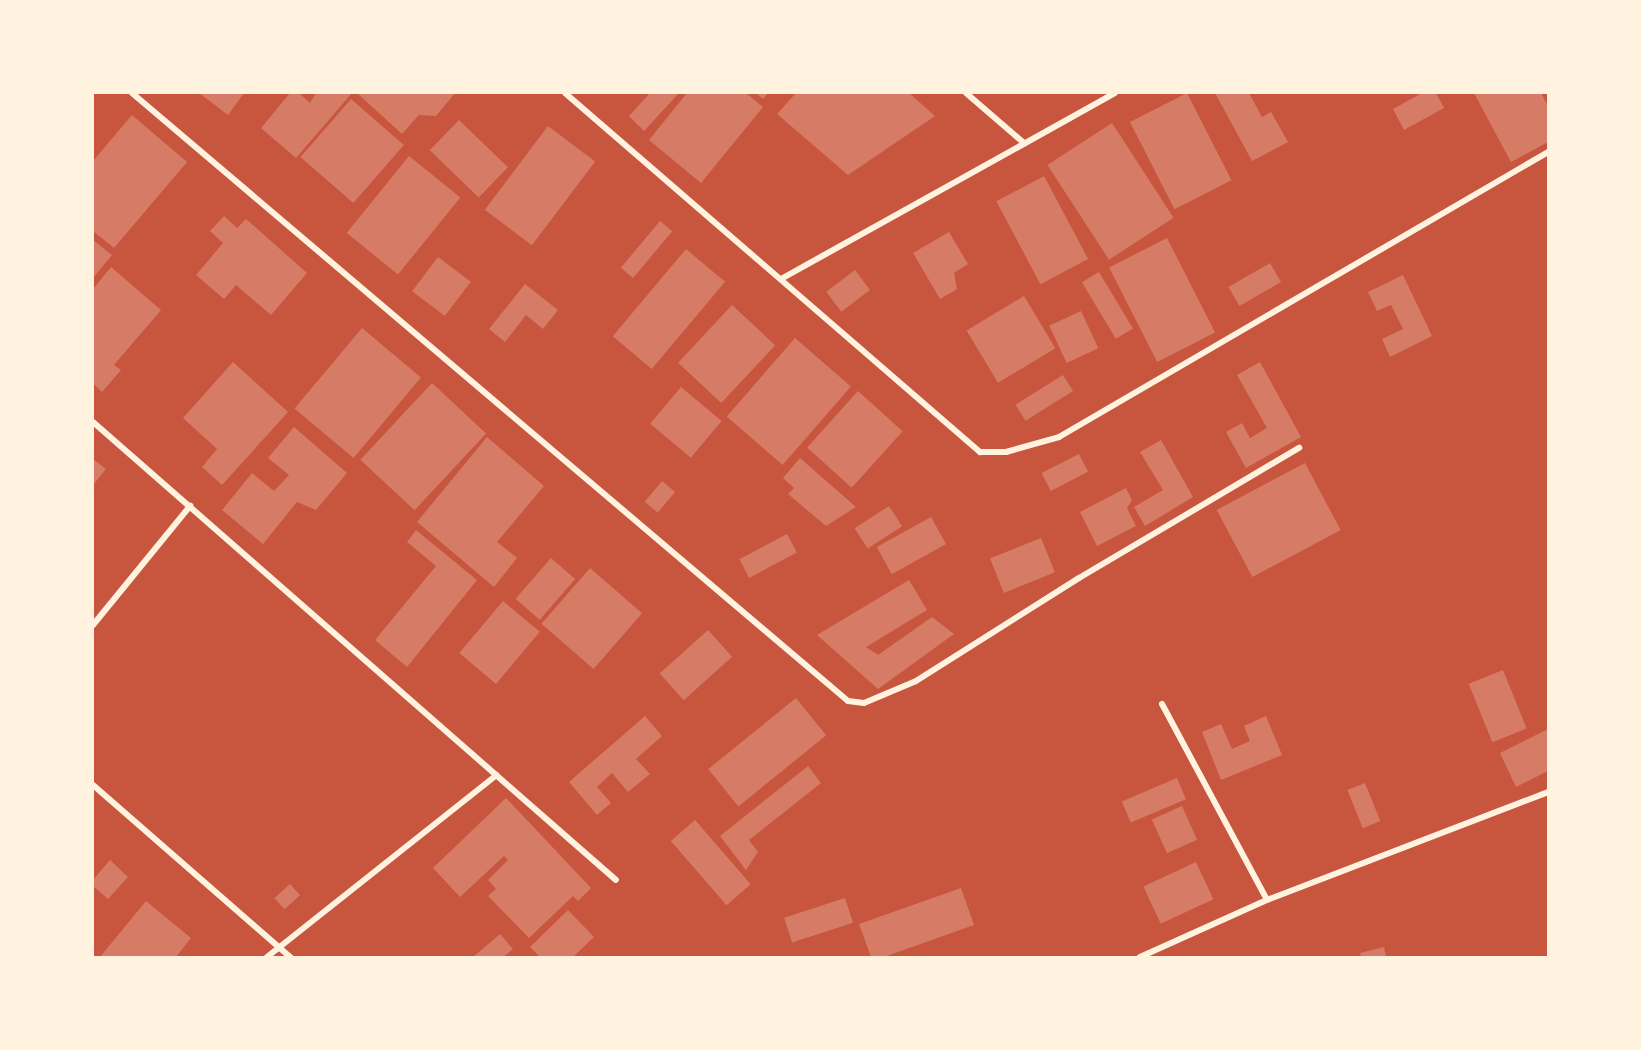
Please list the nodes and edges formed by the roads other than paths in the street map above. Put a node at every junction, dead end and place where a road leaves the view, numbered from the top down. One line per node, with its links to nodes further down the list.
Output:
1 (132, 93): 9 (street)
2 (565, 93): 7 (street)
3 (966, 93): 5 (street)
4 (1115, 93): 5 (street)
5 (1024, 143): 7 (street)
6 (1548, 152): 7 (street)
7 (780, 279)
8 (93, 422): 10 (street)
9 (1299, 448)
10 (190, 506): 11 (street); 13 (street)
11 (93, 625)
12 (1162, 704): 17 (street)
13 (497, 776): 16 (street); 18 (street)
14 (93, 785): 18 (street)
15 (1548, 792): 17 (street)
16 (616, 879)
17 (1267, 900): 21 (street)
18 (279, 947): 19 (street); 20 (street)
19 (267, 957)
20 (290, 957)
21 (1140, 957)

